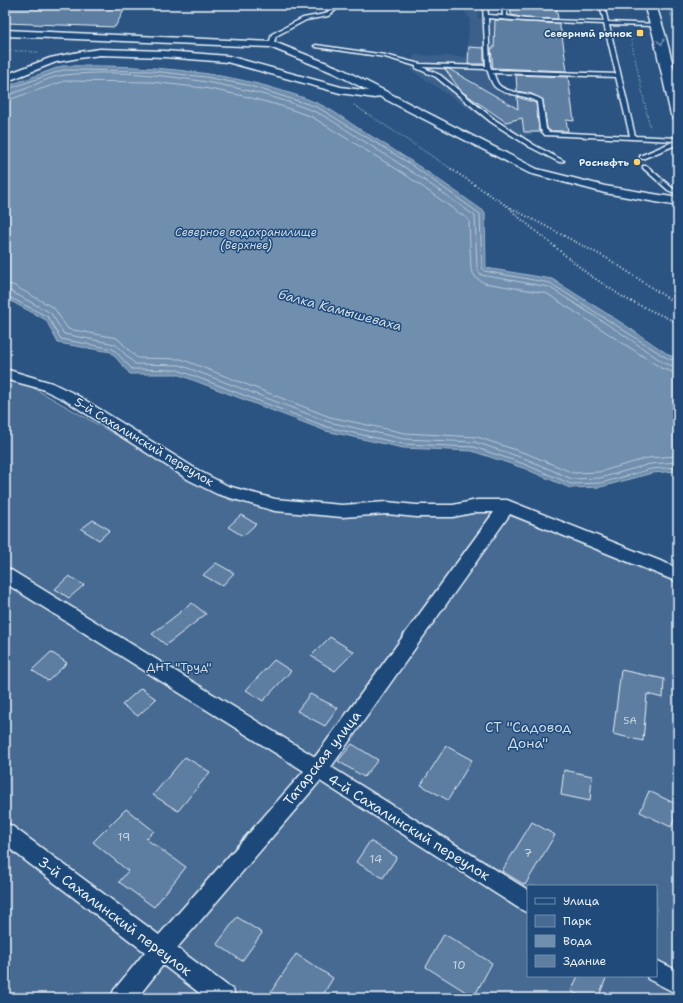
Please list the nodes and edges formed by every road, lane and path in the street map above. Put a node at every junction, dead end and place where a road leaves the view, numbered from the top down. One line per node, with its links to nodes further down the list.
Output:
1 (336, 5): 16 (lane)
2 (485, 5): 10 (lane)
3 (504, 5): 11 (lane)
4 (602, 5): 12 (lane)
5 (624, 5): 13 (path)
6 (650, 5): 14 (main road)
7 (661, 5): 18 (main road)
8 (671, 15): 9 (path)
9 (678, 15)
10 (485, 16): 11 (lane); 20 (lane)
11 (505, 17): 12 (lane)
12 (606, 23): 13 (lane); 21 (lane)
13 (628, 24): 14 (lane); 27 (path)
14 (657, 25): 25 (main road, one-way to 25)
15 (5, 33): 16 (street)
16 (271, 44): 23 (street)
17 (316, 46): 19 (lane)
18 (678, 63)
19 (420, 66): 20 (lane); 31 (lane)
20 (490, 70): 21 (lane); 26 (lane)
21 (618, 76): 26 (lane)
22 (5, 78): 23 (street)
23 (388, 97): 35 (street)
24 (348, 101): 36 (path)
25 (678, 115)
26 (633, 138): 27 (lane)
27 (653, 139): 28 (lane)
28 (678, 141): 29 (lane)
29 (664, 149): 30 (lane); 33 (path)
30 (642, 157)
31 (561, 161)
32 (645, 167): 34 (lane, one-way to 34)
33 (678, 171)
34 (678, 193)
35 (678, 202)
36 (510, 208): 37 (path); 38 (path)
37 (678, 305)
38 (678, 324)
39 (7, 377): 40 (street, 5-й Сахалинский переулок)
40 (507, 506): 42 (street, 5-й Сахалинский переулок); 43 (street, Татарская улица)
41 (5, 575): 43 (street, 4-й Сахалинский переулок)
42 (678, 575)
43 (318, 769): 45 (street, 4-й Сахалинский переулок); 46 (street, Татарская улица)
44 (5, 833): 46 (street, 3-й Сахалинский переулок)
45 (527, 901)
46 (161, 950): 49 (street, Татарская улица); 50 (street, 3-й Сахалинский переулок)
47 (657, 972): 48 (street)
48 (678, 982)
49 (122, 998)
50 (226, 998)

